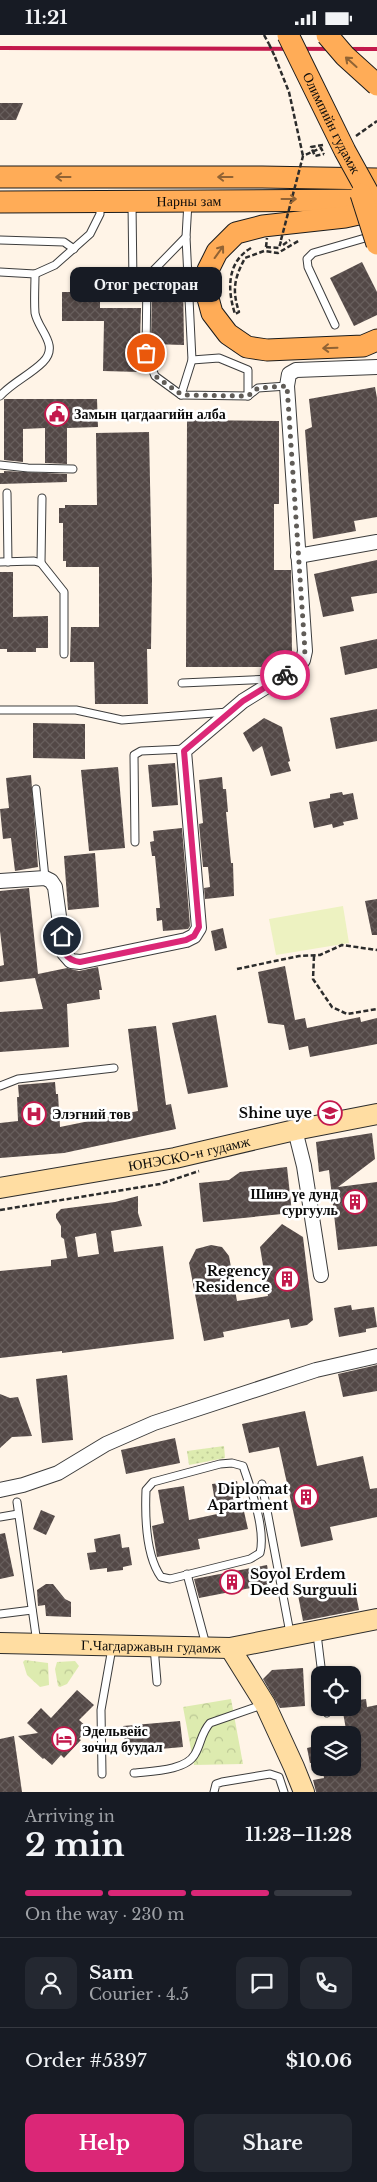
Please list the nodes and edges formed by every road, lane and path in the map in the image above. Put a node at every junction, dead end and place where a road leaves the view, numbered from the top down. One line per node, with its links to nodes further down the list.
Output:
1 (264, 35): 6 (path, bridge)
2 (288, 35): 5 (main road, Олимпийн гудамж, bridge)
3 (327, 35): 4 (main road, one-way to 3, bridge)
4 (377, 85)
5 (336, 149): 6 (path, bridge); 15 (main road, Олимпийн гудамж, bridge); 19 (main road, bridge)
6 (303, 156): 21 (path, bridge)
7 (0, 177): 8 (main road, Нарны зам, one-way to 7)
8 (262, 177): 9 (main road, Нарны зам); 10 (main road)
9 (374, 179)
10 (262, 199): 11 (main road, Нарны зам); 15 (main road, Нарны зам, one-way to 15)
11 (188, 201): 14 (main road, Нарны зам); 17 (lane)
12 (0, 202): 13 (main road, Нарны зам)
13 (100, 202): 14 (main road, Нарны зам); 24 (lane)
14 (132, 202): 27 (lane)
15 (370, 206): 16 (main road); 19 (main road, Олимпийн гудамж)
16 (303, 230): 23 (path); 29 (main road, one-way to 16)
17 (186, 237): 30 (lane); 33 (lane)
18 (267, 238): 21 (path, bridge)
19 (376, 239): 28 (lane)
20 (0, 240): 24 (lane)
21 (281, 240): 22 (path)
22 (260, 244)
23 (253, 246)
24 (74, 249): 26 (lane)
25 (0, 272): 26 (lane)
26 (35, 274): 34 (lane)
27 (133, 283)
28 (335, 325)
29 (377, 340)
30 (192, 360): 33 (lane); 35 (lane)
31 (377, 367): 32 (street)
32 (287, 386): 35 (lane); 41 (street)
33 (182, 395): 35 (lane)
34 (0, 396)
35 (248, 396)
36 (0, 465): 37 (lane)
37 (73, 469)
38 (7, 493): 43 (lane)
39 (42, 498): 44 (lane)
40 (377, 542): 41 (street)
41 (298, 556): 46 (street)
42 (0, 562): 43 (lane)
43 (8, 562): 44 (lane)
44 (40, 563): 45 (lane)
45 (64, 654)
46 (277, 679): 47 (lane); 49 (street)
47 (182, 683)
48 (1, 710): 49 (lane)
49 (230, 711): 50 (street)
50 (186, 749): 52 (lane); 53 (street)
51 (36, 789): 53 (lane)
52 (135, 842)
53 (45, 878): 54 (street)
54 (0, 881)
55 (377, 950): 56 (path)
56 (314, 956): 57 (path); 58 (path)
57 (237, 969)
58 (377, 1009)
59 (114, 1068): 60 (lane)
60 (0, 1086)
61 (377, 1114): 62 (street, ЮНЭСКО-н гудамж)
62 (295, 1130): 63 (street, ЮНЭСКО-н гудамж); 64 (street)
63 (0, 1188)
64 (321, 1275)
65 (377, 1356): 67 (street)
66 (262, 1484): 76 (lane)
67 (0, 1490)
68 (17, 1502): 69 (lane)
69 (18, 1514): 70 (lane); 72 (lane)
70 (0, 1517)
71 (187, 1574): 71 (lane); 81 (lane)
72 (32, 1610): 73 (lane); 78 (lane)
73 (0, 1614)
74 (377, 1619): 75 (street)
75 (317, 1631): 76 (street); 83 (lane)
76 (291, 1636): 82 (street)
77 (0, 1643): 78 (street, Г.Чагдаржавын гудамж)
78 (37, 1643): 79 (street, Г.Чагдаржавын гудамж)
79 (112, 1645): 80 (street, Г.Чагдаржавын гудамж); 87 (lane)
80 (154, 1646): 81 (street, Г.Чагдаржавын гудамж); 84 (lane)
81 (207, 1648): 82 (street, Г.Чагдаржавын гудамж)
82 (230, 1648): 85 (street, Г.Чагдаржавын гудамж)
83 (321, 1666)
84 (157, 1682)
85 (265, 1704): 86 (lane); 90 (street, Г.Чагдаржавын гудамж)
86 (134, 1773)
87 (102, 1775)
88 (214, 1792): 89 (lane)
89 (284, 1792)
90 (304, 1792)

